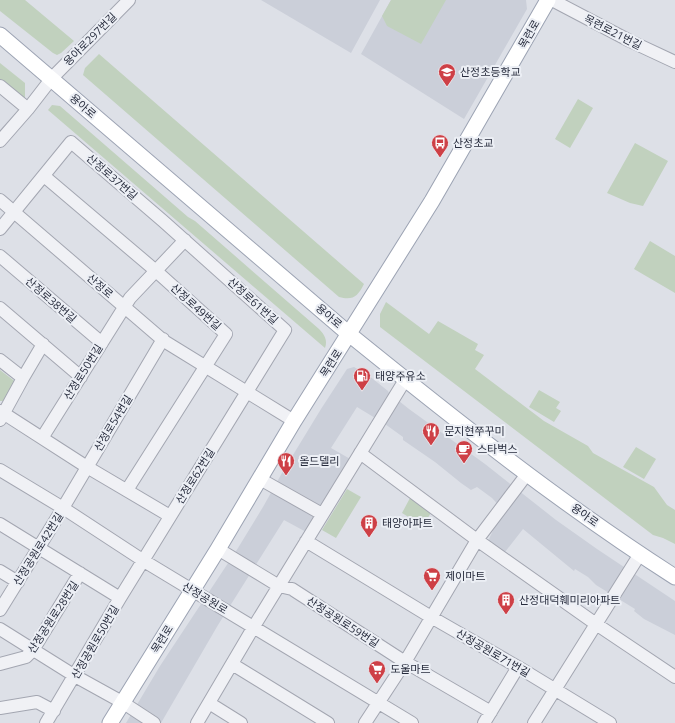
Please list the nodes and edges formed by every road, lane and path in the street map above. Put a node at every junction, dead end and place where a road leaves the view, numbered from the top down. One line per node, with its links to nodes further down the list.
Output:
1 (129, 0): 6 (street, 용아로297번길)
2 (548, 0): 19 (main road, 목련로)
3 (552, 0): 5 (street, 목련로21번길)
4 (0, 35): 6 (main road, 용아로)
5 (675, 62)
6 (52, 78): 8 (street); 19 (main road, 용아로)
7 (0, 86): 8 (street)
8 (28, 109): 9 (street)
9 (0, 141)
10 (44, 176): 12 (street, 산정로37번길); 14 (street, 산정로37번길); 16 (street)
11 (0, 200): 12 (street, 산정로)
12 (14, 212): 13 (street); 17 (street, 산정로)
13 (0, 229)
14 (185, 240): 16 (street); 28 (street, 산정로61번길)
15 (0, 256): 22 (street, 산정로38번길)
16 (156, 271): 17 (street); 24 (street, 산정로49번길)
17 (124, 307): 20 (street, 산정로); 22 (street, 산정로50번길)
18 (0, 308): 21 (street)
19 (349, 334): 27 (main road, 용아로); 30 (main road, 목련로)
20 (163, 339): 24 (street, 산정로); 33 (street, 산정로54번길)
21 (43, 344): 25 (street); 26 (street)
22 (102, 344): 25 (street, 산정로50번길)
23 (0, 360): 26 (street)
24 (205, 366): 28 (street, 산정로); 37 (street)
25 (81, 376): 31 (street, 산정로50번길)
26 (23, 378): 29 (street)
27 (405, 380): 32 (street); 35 (main road, 용아로)
28 (247, 392): 30 (street, 산정로); 40 (street, 산정로62번길)
29 (1, 414): 31 (street)
30 (294, 421): 36 (main road, 목련로)
31 (42, 438): 33 (street)
32 (360, 453): 39 (street); 42 (street)
33 (87, 467): 37 (street); 38 (street, 산정로54번길)
34 (0, 470): 38 (street, 산정공원로)
35 (527, 474): 42 (street); 46 (main road, 용아로)
36 (260, 479): 39 (street); 45 (main road, 목련로)
37 (127, 490): 40 (street)
38 (63, 508): 44 (street, 산정공원로42번길); 47 (street, 산정공원로)
39 (322, 514): 43 (street)
40 (170, 516): 47 (street, 산정로62번길)
41 (0, 524): 44 (street)
42 (477, 540): 56 (street); 57 (street)
43 (306, 541): 52 (street); 56 (street)
44 (38, 548): 49 (street); 51 (street, 산정공원로42번길)
45 (218, 549): 52 (street, 산정공원로59번길); 53 (main road, 목련로)
46 (640, 554): 50 (main road, 용아로); 57 (street)
47 (144, 561): 53 (street, 산정공원로); 54 (street, 산정공원로50번길)
48 (0, 571): 51 (street)
49 (80, 573): 54 (street); 60 (street, 산정공원로28번길)
50 (675, 577)
51 (18, 582): 55 (street, 산정공원로42번길)
52 (280, 586): 58 (street); 61 (street, 산정공원로59번길)
53 (192, 590): 58 (street, 산정공원로); 68 (main road, 목련로)
54 (120, 598): 65 (street, 산정공원로50번길)
55 (0, 610)
56 (431, 617): 61 (street); 64 (street, 산정공원로71번길)
57 (596, 624): 66 (street); 67 (street)
58 (253, 628): 63 (street); 69 (street, 산정공원로)
59 (0, 629): 60 (street)
60 (33, 650): 62 (street, 산정공원로28번길); 65 (street)
61 (405, 662): 69 (street); 73 (street)
62 (0, 664)
63 (232, 664): 70 (street); 79 (street)
64 (518, 667): 67 (street, 산정공원로71번길); 73 (street)
65 (75, 676): 68 (street); 72 (street, 산정공원로50번길)
66 (675, 677)
67 (555, 689): 83 (street); 84 (street, 산정공원로71번길)
68 (122, 702): 75 (main road, 목련로); 76 (street)
69 (378, 702): 80 (street); 81 (street, 산정공원로)
70 (209, 703): 77 (street); 78 (street)
71 (0, 708): 72 (street)
72 (54, 711): 74 (street, 산정공원로50번길)
73 (491, 712): 82 (street)
74 (46, 723)
75 (110, 723)
76 (154, 723)
77 (197, 723)
78 (241, 723)
79 (328, 723)
80 (365, 723)
81 (412, 723)
82 (484, 723)
83 (534, 723)
84 (610, 723)

